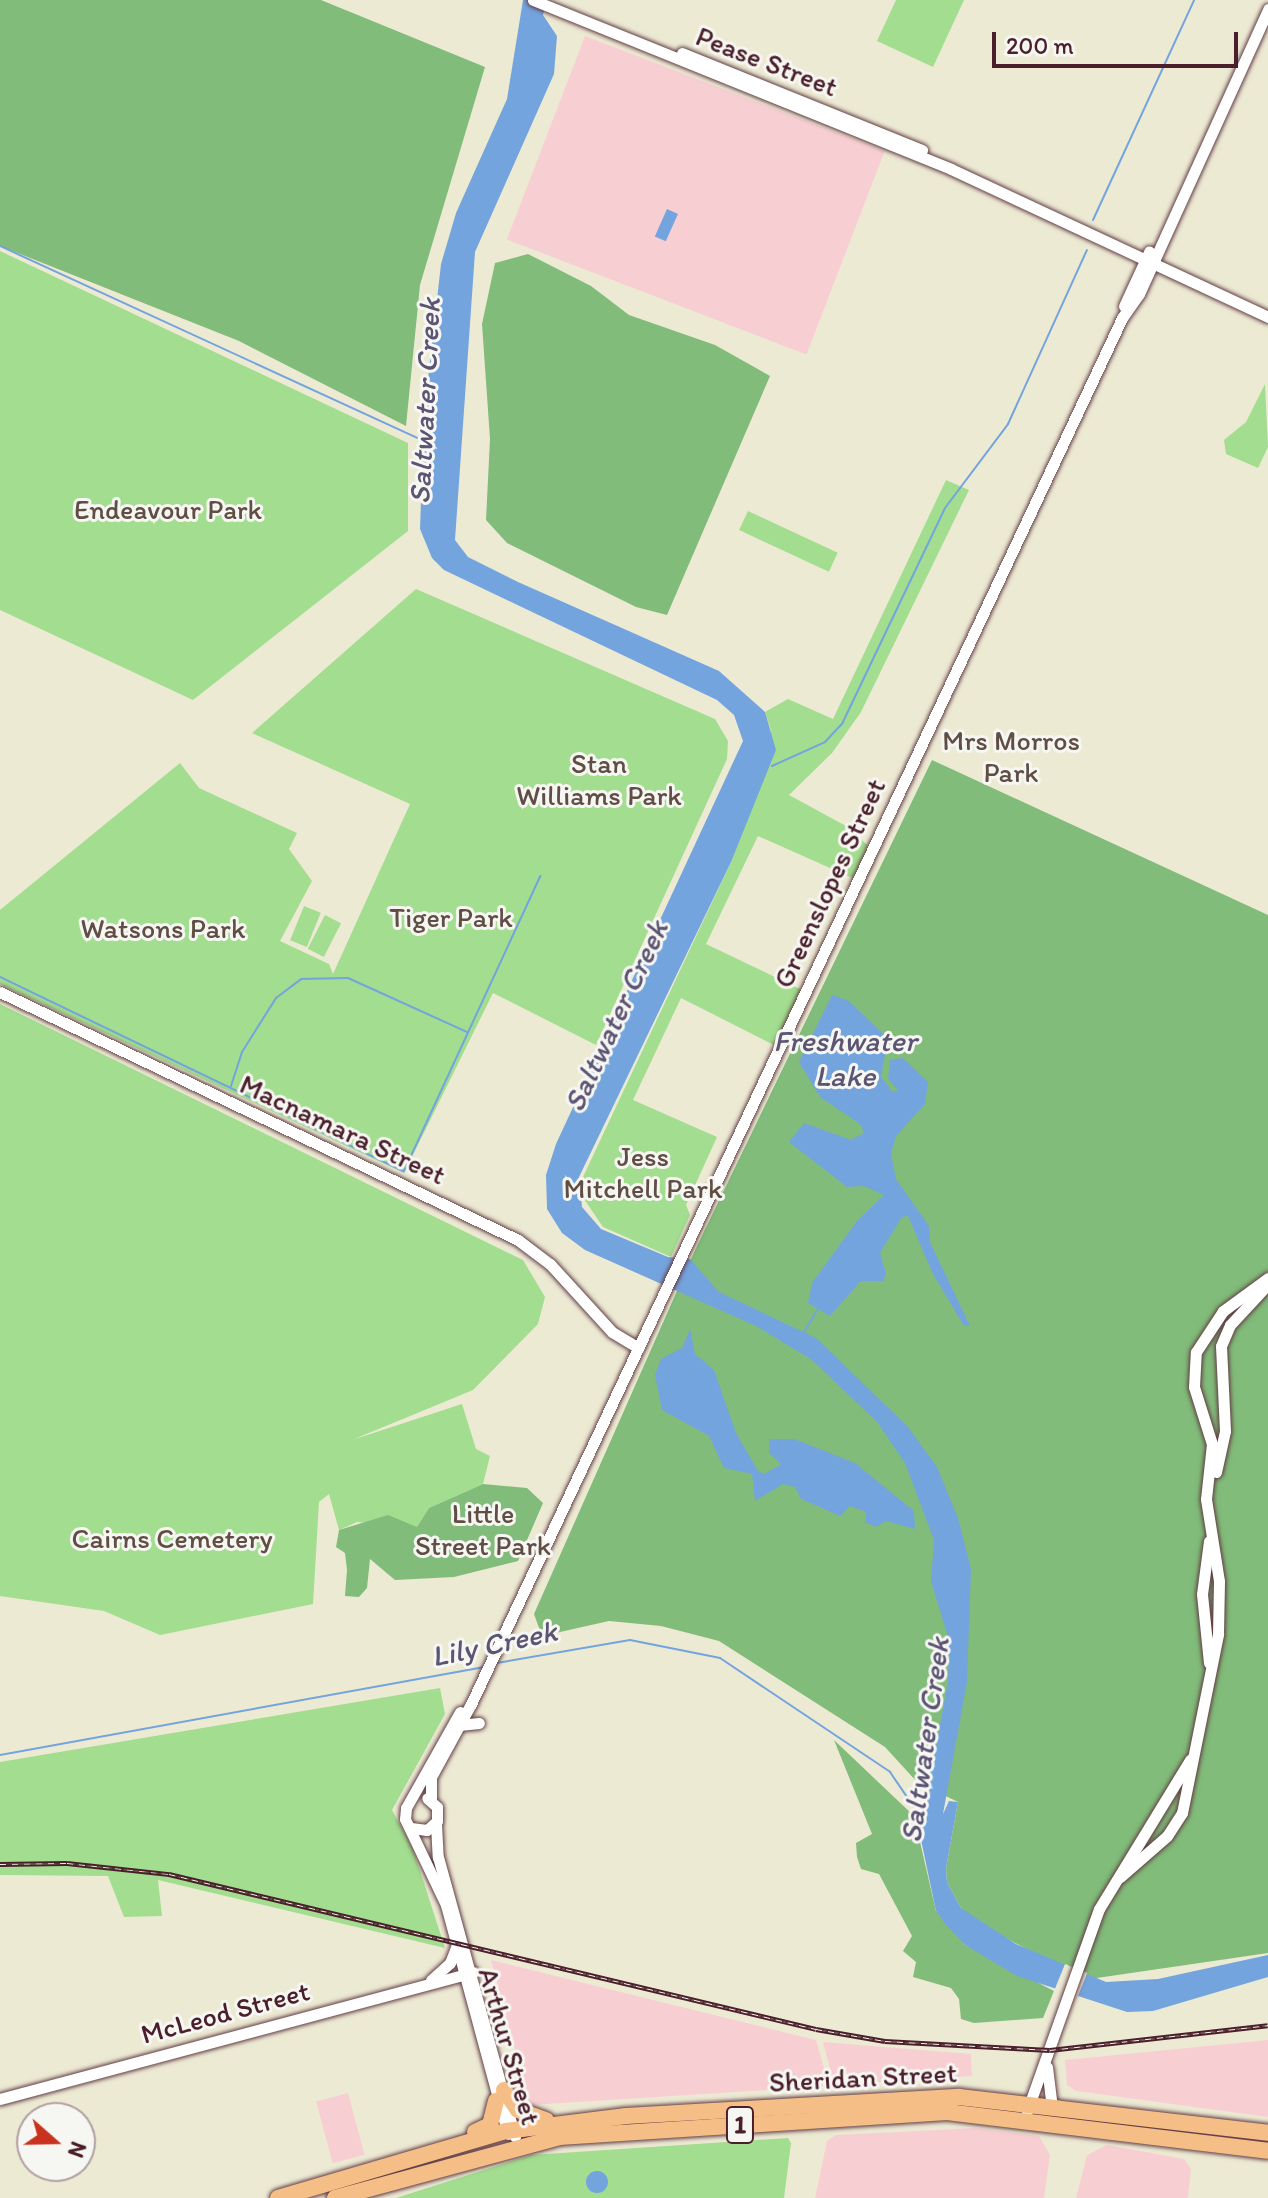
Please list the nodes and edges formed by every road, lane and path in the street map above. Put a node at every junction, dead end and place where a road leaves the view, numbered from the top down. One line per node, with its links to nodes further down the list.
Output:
1 (533, 0): 3 (street, Pease Street)
2 (1268, 9): 3 (street, Greenslopes Street)
3 (1149, 263): 4 (street, Pease Street); 8 (street, Greenslopes Street)
4 (1268, 317)
5 (0, 992): 8 (street, Macnamara Street)
6 (1268, 1281): 7 (street)
7 (1236, 1306): 9 (street); 9 (street)
8 (639, 1348): 12 (street, Greenslopes Street)
9 (1208, 1491): 10 (street)
10 (1210, 1525): 11 (street); 11 (street)
11 (1211, 1676): 15 (street)
12 (479, 1686): 13 (street, Greenslopes Street); 16 (street, Greenslopes Street)
13 (463, 1722): 14 (street); 16 (street); 19 (street, Greenslopes Street)
14 (479, 1723)
15 (1198, 1741): 17 (street); 18 (street)
16 (431, 1765): 20 (street, Greenslopes Street)
17 (1173, 1788): 18 (street); 21 (street)
18 (1189, 1793): 24 (street)
19 (431, 1800): 20 (street); 22 (street)
20 (408, 1803): 23 (street)
21 (1149, 1821): 24 (street); 25 (street)
22 (436, 1824): 23 (street); 27 (street, Arthur Street)
23 (411, 1828): 26 (street, Arthur Street)
24 (1167, 1836): 25 (street)
25 (1120, 1877): 29 (street)
26 (456, 1945): 27 (street, Arthur Street); 28 (street)
27 (468, 1973): 28 (street, McLeod Street); 30 (street, Arthur Street)
28 (430, 1981): 31 (street, McLeod Street)
29 (1050, 2050): 32 (street); 33 (street)
30 (500, 2096): 34 (highway); 36 (street, Arthur Street); 37 (highway)
31 (0, 2099)
32 (1052, 2105): 33 (highway, Sheridan Street / 1); 35 (highway, Sheridan Street / 1)
33 (1027, 2110): 34 (highway, Sheridan Street / 1); 36 (highway, Sheridan Street / 1); 38 (highway, Sheridan Street / 1)
34 (555, 2122): 36 (highway, Sheridan Street / 1)
35 (1268, 2133)
36 (512, 2135): 37 (highway, Sheridan Street / 1); 40 (highway, Sheridan Street / 1)
37 (447, 2149): 39 (highway, Sheridan Street / 1)
38 (1268, 2151)
39 (278, 2198)
40 (335, 2198)

